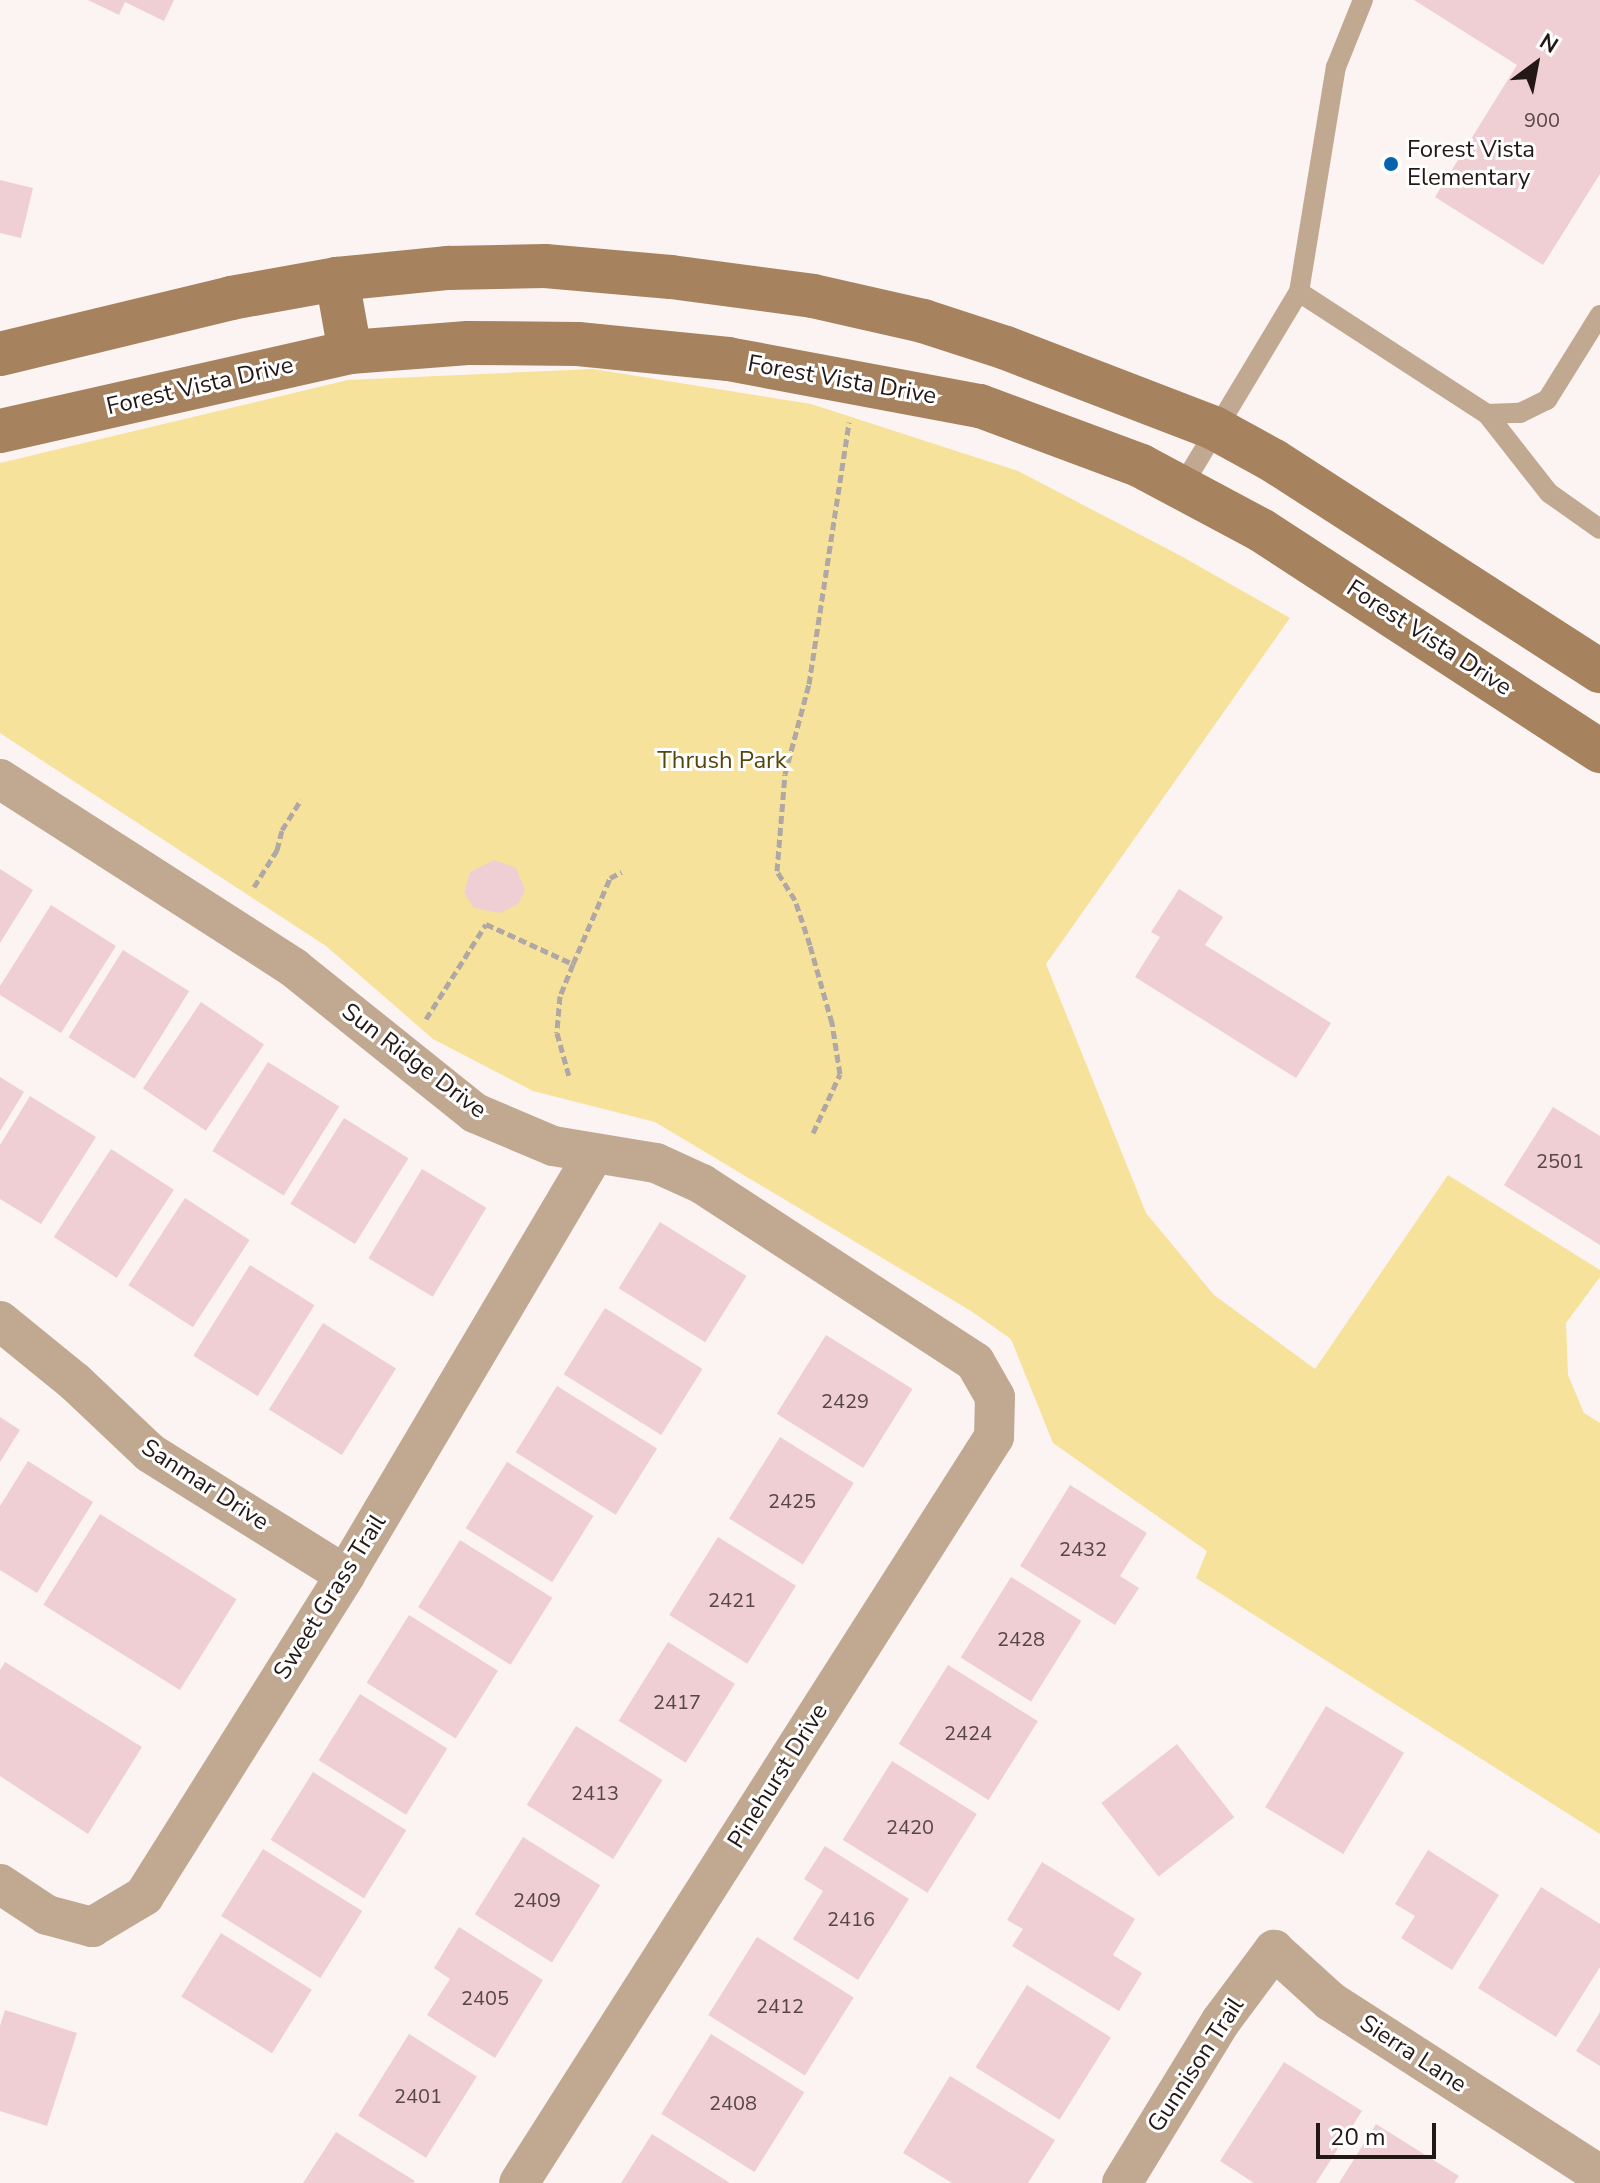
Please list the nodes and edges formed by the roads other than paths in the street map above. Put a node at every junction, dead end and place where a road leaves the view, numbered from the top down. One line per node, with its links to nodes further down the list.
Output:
1 (1363, 0): 3 (lane)
2 (337, 279): 5 (main road); 6 (main road); 8 (main road)
3 (1299, 292): 7 (lane); 8 (lane)
4 (1600, 315): 7 (lane)
5 (350, 352): 9 (main road, Forest Vista Drive); 10 (main road, Forest Vista Drive)
6 (0, 354)
7 (1487, 414): 11 (lane)
8 (1214, 428): 10 (lane); 12 (main road)
9 (0, 431)
10 (1181, 488): 13 (main road, Forest Vista Drive)
11 (1600, 529)
12 (1600, 671)
13 (1600, 751)
14 (0, 779): 15 (street, Sun Ridge Drive)
15 (595, 1153): 17 (street, Sun Ridge Drive); 18 (street, Sweet Grass Trail)
16 (0, 1321): 18 (street, Sanmar Drive)
17 (975, 1362): 22 (street, Pinehurst Drive)
18 (345, 1575): 19 (street, Sweet Grass Trail)
19 (0, 1884)
20 (1274, 1950): 21 (street, Sierra Lane); 23 (street, Gunnison Trail)
21 (1600, 2175)
22 (519, 2183)
23 (1122, 2183)

